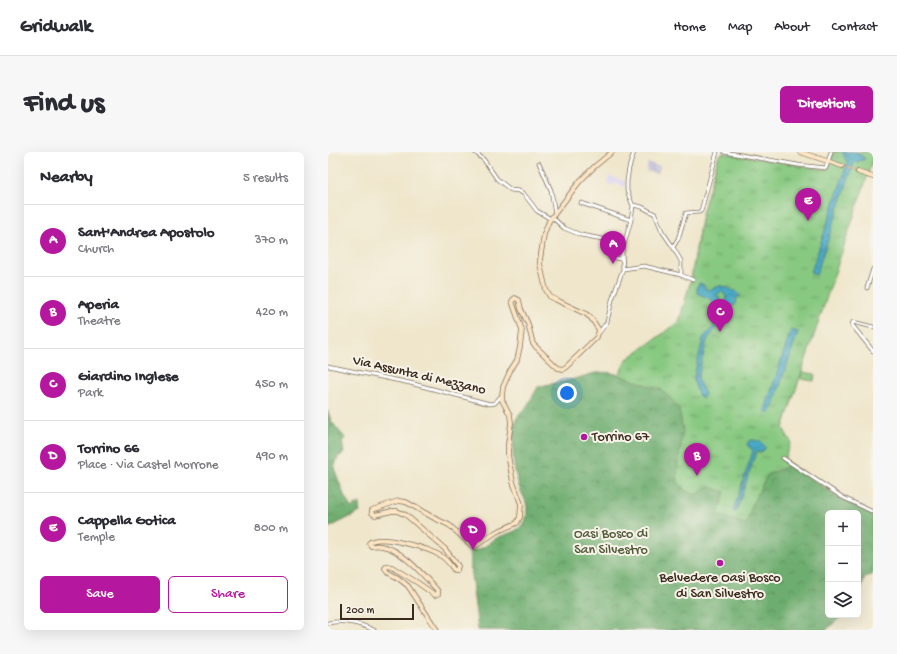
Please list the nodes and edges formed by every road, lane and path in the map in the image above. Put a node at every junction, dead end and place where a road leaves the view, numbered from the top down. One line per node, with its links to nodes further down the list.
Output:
1 (475, 152): 15 (street)
2 (612, 152): 15 (street)
3 (634, 152): 14 (street)
4 (717, 152): 18 (street)
5 (724, 152): 8 (street)
6 (800, 152): 8 (street)
7 (831, 152): 8 (street)
8 (828, 161): 10 (street)
9 (539, 163): 15 (street)
10 (842, 166)
11 (858, 172): 12 (street)
12 (873, 177)
13 (582, 203): 16 (street)
14 (633, 205): 16 (street); 18 (street)
15 (553, 218): 17 (street); 27 (street)
16 (630, 220): 17 (street)
17 (624, 243): 19 (street)
18 (673, 247): 23 (street)
19 (622, 255): 20 (street); 21 (street)
20 (609, 257)
21 (623, 269): 23 (street); 27 (street)
22 (873, 269): 25 (street)
23 (681, 275): 24 (street)
24 (693, 280)
25 (867, 288)
26 (873, 327): 28 (street)
27 (599, 333): 30 (street)
28 (873, 351)
29 (328, 366): 31 (street, Via Assunta di Mezzano)
30 (502, 395): 31 (street, Via Assunta di Mezzano); 32 (street)
31 (495, 403): 32 (street)
32 (507, 408): 37 (street)
33 (783, 458): 34 (street)
34 (873, 512)
35 (328, 623): 36 (street)
36 (374, 630)
37 (437, 630)

